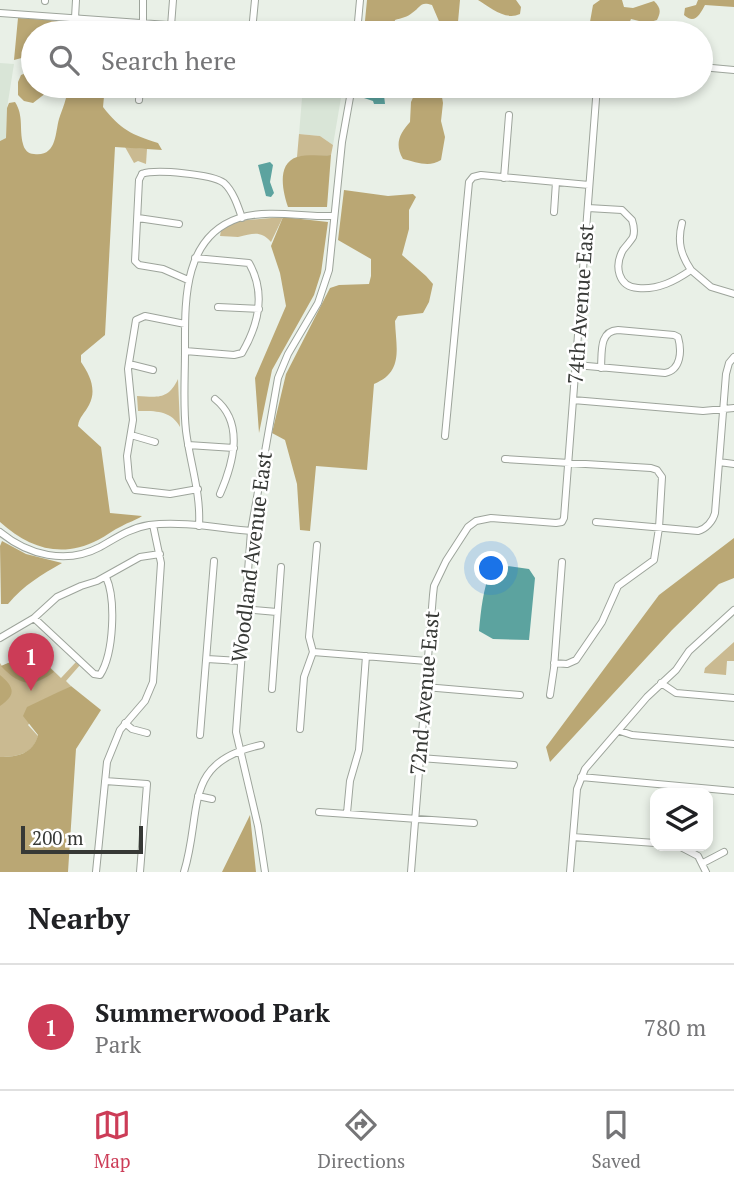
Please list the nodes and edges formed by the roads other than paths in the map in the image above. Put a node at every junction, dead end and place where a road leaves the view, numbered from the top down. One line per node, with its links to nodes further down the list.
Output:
1 (76, 0): 7 (street)
2 (143, 0): 9 (street)
3 (173, 0): 10 (street)
4 (255, 0): 11 (street)
5 (360, 0): 12 (street)
6 (0, 13): 7 (street)
7 (75, 19): 8 (street)
8 (102, 21)
9 (143, 21)
10 (172, 21)
11 (253, 21)
12 (358, 21)
13 (713, 68): 14 (street)
14 (734, 70)
15 (350, 98): 23 (street, Woodland Avenue East)
16 (596, 98): 20 (street, 74th Avenue East)
17 (509, 115): 18 (street)
18 (504, 178): 19 (street); 46 (street)
19 (556, 182): 20 (street); 22 (street)
20 (589, 185): 21 (street, 74th Avenue East)
21 (588, 208): 29 (street); 38 (street, 74th Avenue East)
22 (554, 212)
23 (334, 216): 25 (street); 61 (street, Woodland Avenue East)
24 (138, 218): 25 (street); 27 (street); 30 (street)
25 (242, 218): 28 (street)
26 (682, 223): 29 (street)
27 (179, 224)
28 (195, 258): 30 (street); 33 (street)
29 (691, 270): 31 (street)
30 (188, 281): 34 (street)
31 (734, 295)
32 (218, 307): 33 (street)
33 (259, 309): 35 (street)
34 (185, 324): 35 (street); 37 (street)
35 (185, 351): 48 (street)
36 (734, 357): 43 (street)
37 (129, 364): 40 (street); 45 (street)
38 (576, 365): 39 (street); 42 (street, 74th Avenue East)
39 (601, 368): 39 (street)
40 (153, 370)
41 (215, 399): 49 (street)
42 (573, 400): 43 (street); 51 (street, 74th Avenue East)
43 (723, 408): 44 (street); 52 (street)
44 (734, 408)
45 (131, 435): 47 (street); 54 (street)
46 (445, 436)
47 (155, 442)
48 (188, 444): 49 (street); 54 (street)
49 (234, 448): 55 (street)
50 (505, 459): 51 (street)
51 (568, 462): 57 (street, 74th Avenue East); 60 (street)
52 (719, 462): 53 (street); 60 (street)
53 (734, 464)
54 (198, 489): 59 (street)
55 (220, 494)
56 (596, 522): 60 (street)
57 (471, 524): 77 (street, 72nd Avenue East)
58 (153, 525): 59 (street); 62 (street); 64 (street)
59 (200, 526): 61 (street)
60 (659, 528): 79 (street)
61 (251, 531): 69 (street, Woodland Avenue East)
62 (0, 532)
63 (317, 545): 74 (street)
64 (160, 554): 68 (street); 86 (street)
65 (214, 561): 76 (street)
66 (562, 562): 79 (street)
67 (281, 567): 71 (street)
68 (106, 577): 72 (street); 72 (street)
69 (244, 609): 71 (street); 78 (street, Woodland Avenue East)
70 (734, 610): 80 (street)
71 (277, 612): 82 (street)
72 (34, 618): 73 (street)
73 (0, 639)
74 (313, 652): 75 (street); 87 (street)
75 (366, 656): 77 (street); 102 (street)
76 (207, 659): 78 (street); 90 (street)
77 (427, 661): 81 (street, 72nd Avenue East)
78 (240, 662): 93 (street, Woodland Avenue East)
79 (554, 663): 84 (street)
80 (661, 683): 85 (street); 88 (street)
81 (425, 687): 83 (street); 94 (street, 72nd Avenue East)
82 (272, 689)
83 (520, 695)
84 (550, 695)
85 (734, 698)
86 (125, 723): 89 (street); 97 (street)
87 (300, 729)
88 (620, 731): 91 (street); 96 (street)
89 (147, 733)
90 (200, 735)
91 (734, 744)
92 (261, 745): 93 (street)
93 (239, 750): 99 (street); 113 (street, Woodland Avenue East)
94 (419, 758): 95 (street); 103 (street, 72nd Avenue East)
95 (514, 765)
96 (581, 777): 98 (street); 105 (street)
97 (105, 781): 110 (street); 111 (street)
98 (734, 791)
99 (198, 796): 100 (street); 112 (street)
100 (212, 799)
101 (319, 812): 102 (street)
102 (348, 814): 103 (street)
103 (415, 819): 104 (street); 114 (street, 72nd Avenue East)
104 (474, 823)
105 (573, 837): 106 (street); 115 (street)
106 (650, 843)
107 (692, 851): 109 (street)
108 (724, 852): 109 (street)
109 (703, 863): 116 (street)
110 (96, 872)
111 (140, 872)
112 (184, 872)
113 (265, 872)
114 (411, 872)
115 (570, 872)
116 (706, 872)

